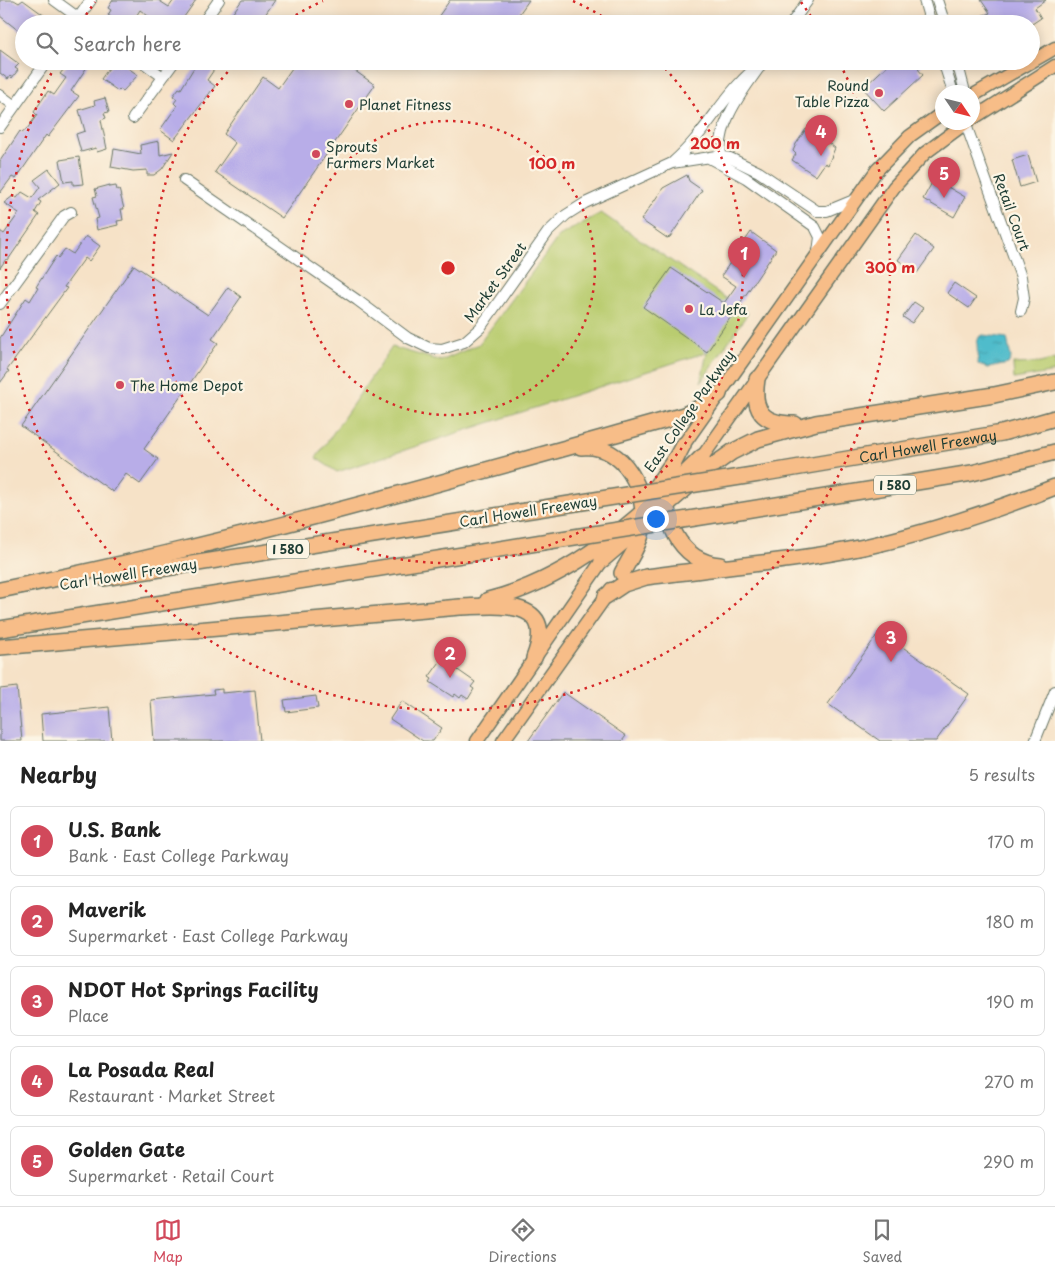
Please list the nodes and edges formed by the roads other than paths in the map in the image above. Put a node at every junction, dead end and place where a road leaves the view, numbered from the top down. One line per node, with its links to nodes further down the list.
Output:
1 (54, 0): 7 (street)
2 (90, 0): 8 (street)
3 (219, 0): 9 (street)
4 (808, 0): 10 (street)
5 (924, 0): 11 (street)
6 (937, 0): 12 (street)
7 (70, 15)
8 (80, 15)
9 (208, 15)
10 (797, 15)
11 (928, 15)
12 (942, 15)
13 (1055, 48): 14 (main road)
14 (1040, 57)
15 (1055, 66): 30 (main road)
16 (41, 70): 29 (street)
17 (153, 70): 24 (street)
18 (168, 70): 24 (street)
19 (752, 70): 37 (street)
20 (758, 70): 36 (street)
21 (946, 70): 25 (street)
22 (960, 70): 26 (street)
23 (1017, 70): 27 (main road)
24 (163, 77): 31 (street)
25 (951, 85)
26 (964, 85)
27 (980, 91)
28 (0, 95): 29 (street)
29 (15, 106): 33 (street)
30 (980, 114)
31 (133, 118)
32 (935, 118): 39 (main road, East College Parkway)
33 (0, 127)
34 (956, 130): 44 (main road)
35 (970, 130): 43 (street, Retail Court)
36 (722, 161): 37 (street, Market Street); 39 (street, Market Street); 41 (street, Market Street)
37 (672, 163): 38 (street, Market Street)
38 (184, 180)
39 (856, 199): 41 (main road, East College Parkway)
40 (71, 212): 42 (street)
41 (818, 252): 46 (main road, East College Parkway)
42 (0, 304)
43 (1021, 311)
44 (757, 380): 48 (highway); 52 (main road)
45 (1055, 382): 48 (highway)
46 (718, 394): 49 (main road, East College Parkway); 50 (highway)
47 (1055, 418): 61 (highway, Carl Howell Freeway / I 580, bridge)
48 (816, 423): 55 (highway)
49 (683, 445): 54 (highway); 56 (main road, East College Parkway)
50 (569, 448): 56 (highway); 60 (highway)
51 (1055, 452): 64 (highway, I 580, bridge)
52 (702, 457): 54 (highway); 55 (main road)
53 (1055, 487): 58 (highway)
54 (668, 489): 55 (highway); 56 (highway)
55 (668, 504): 56 (highway); 58 (highway); 59 (main road)
56 (639, 515): 57 (highway); 59 (highway); 63 (highway)
57 (602, 560): 66 (main road)
58 (730, 566): 62 (highway)
59 (622, 573): 62 (main road)
60 (0, 590)
61 (0, 595)
62 (606, 596): 69 (main road)
63 (460, 607): 65 (highway); 66 (highway)
64 (0, 628)
65 (0, 647)
66 (534, 658): 68 (main road)
67 (1055, 691): 70 (street)
68 (477, 741)
69 (503, 741)
70 (1035, 741)

